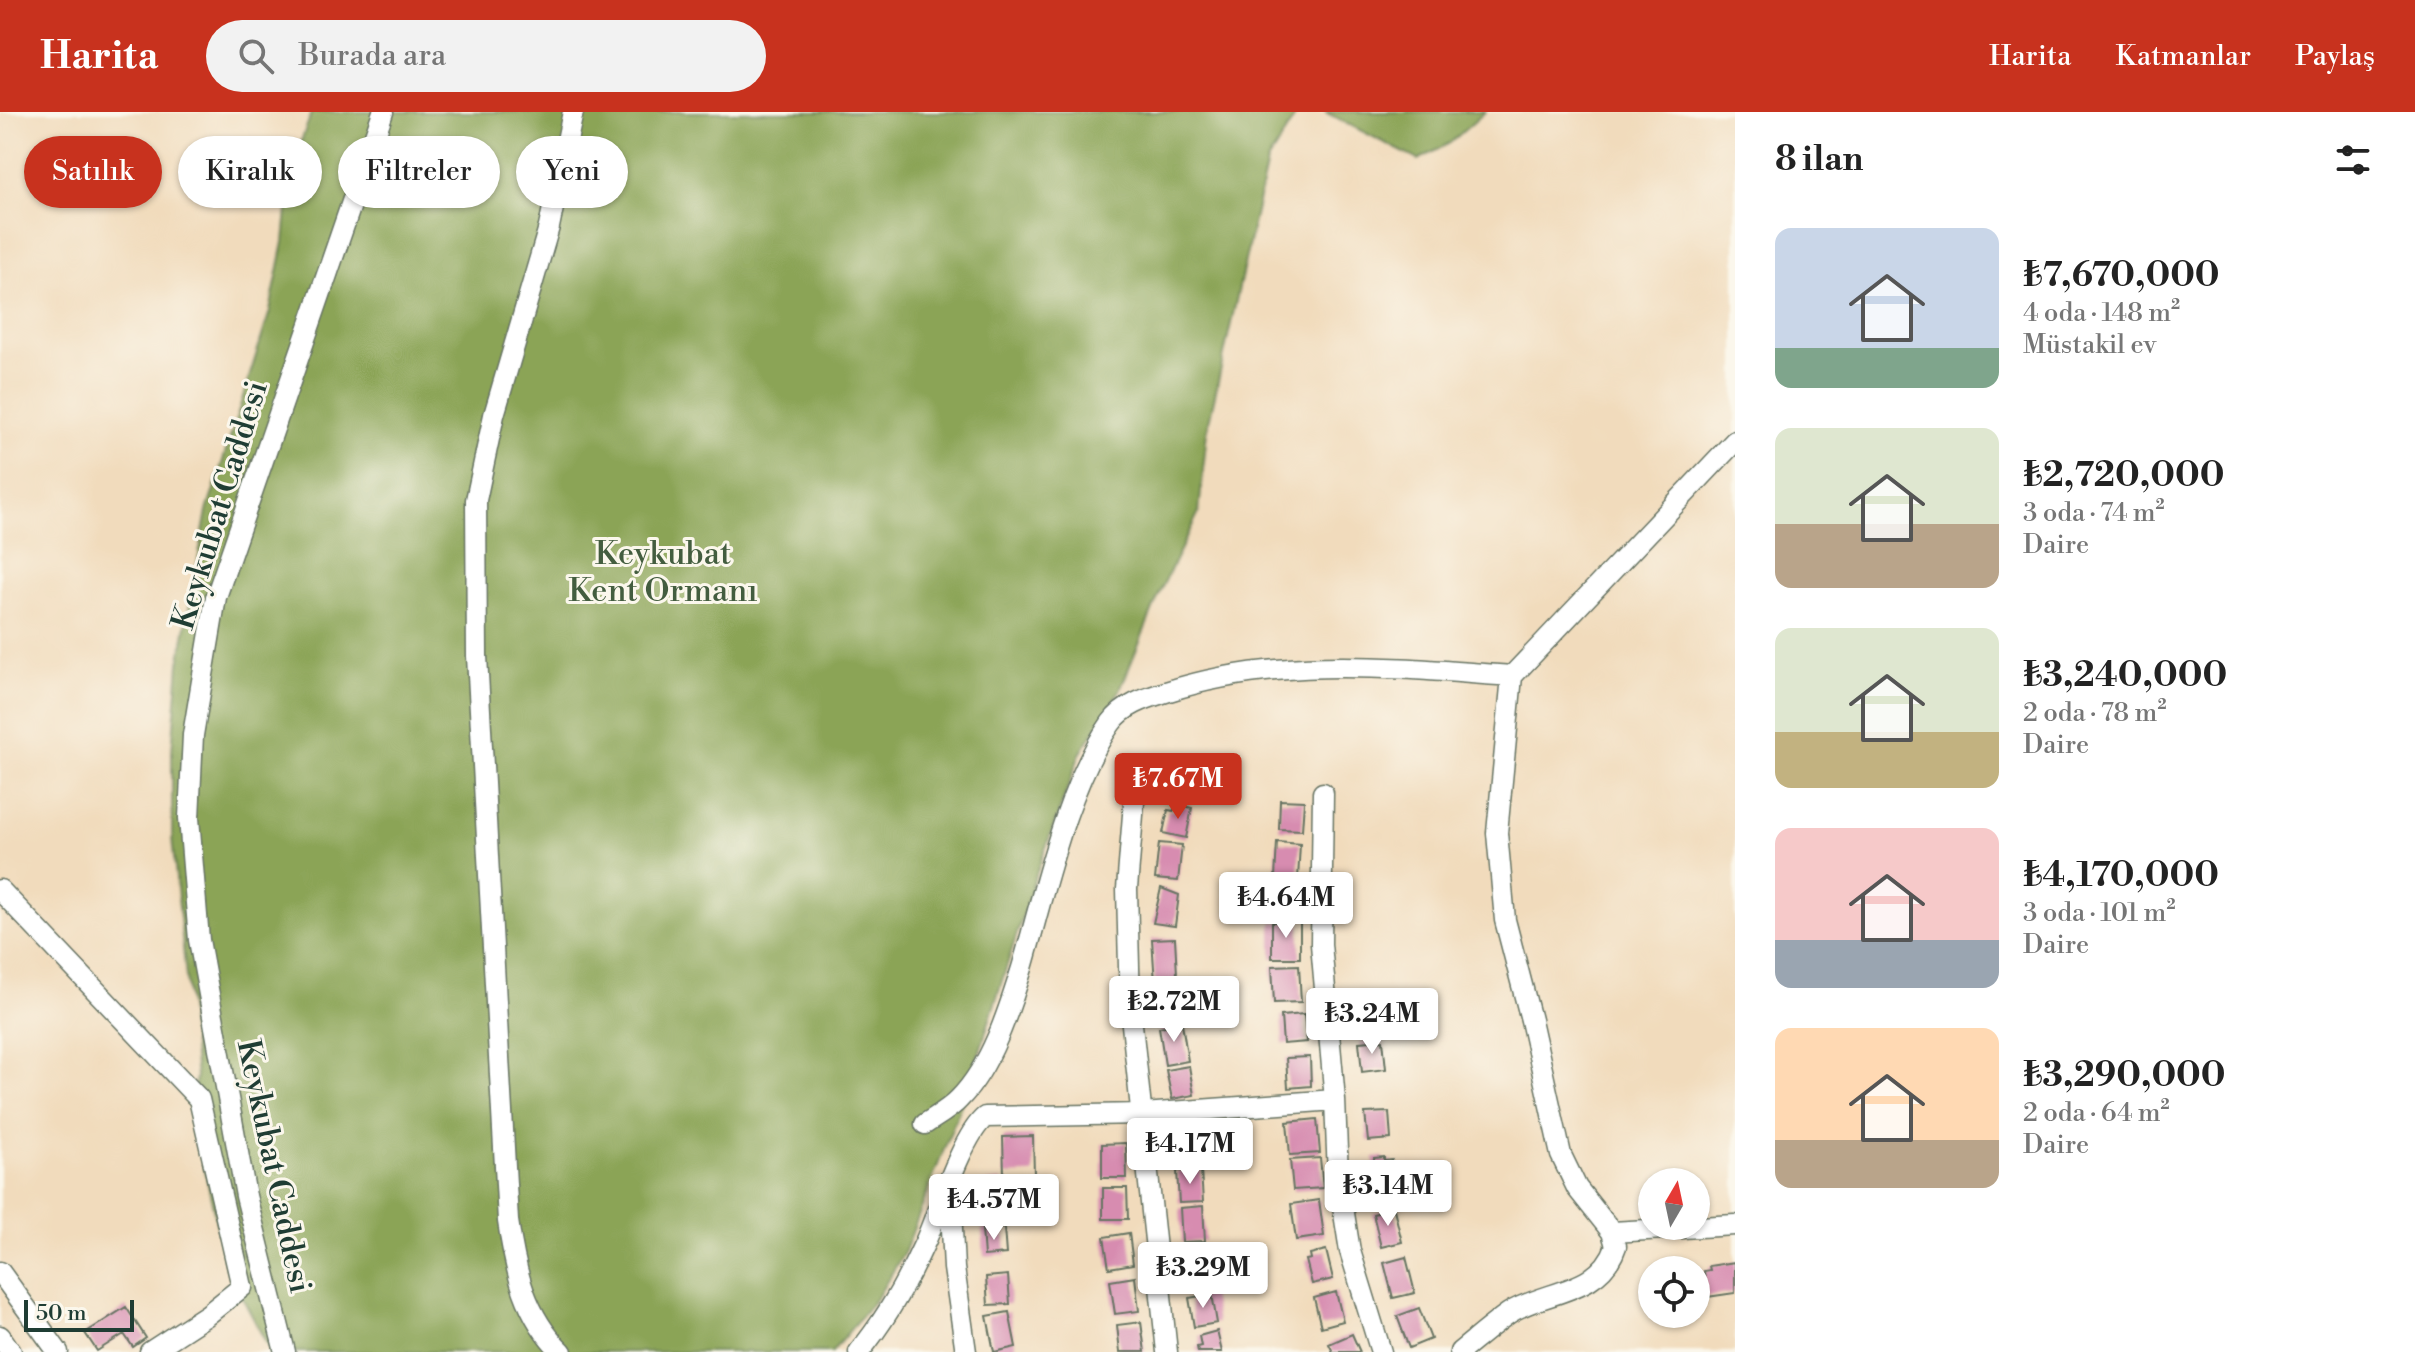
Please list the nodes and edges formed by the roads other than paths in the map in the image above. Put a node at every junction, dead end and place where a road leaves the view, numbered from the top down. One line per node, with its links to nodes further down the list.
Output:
1 (383, 112): 14 (street, Keykubat Caddesi)
2 (573, 112): 22 (street)
3 (1735, 441): 4 (street)
4 (1512, 676): 10 (street); 13 (street)
5 (1135, 790): 9 (street)
6 (1323, 793): 8 (street)
7 (0, 890): 16 (street)
8 (1335, 1100): 9 (street); 26 (street)
9 (1143, 1114): 11 (street); 25 (street)
10 (925, 1124)
11 (949, 1182): 23 (street); 24 (street)
12 (1735, 1225): 13 (street)
13 (1612, 1232): 27 (street)
14 (263, 1266): 16 (street); 21 (street, Keykubat Caddesi)
15 (0, 1272): 19 (street)
16 (242, 1287): 20 (street)
17 (0, 1336): 18 (street)
18 (11, 1352)
19 (58, 1352)
20 (150, 1352)
21 (285, 1352)
22 (562, 1352)
23 (859, 1352)
24 (966, 1352)
25 (1167, 1352)
26 (1381, 1352)
27 (1460, 1352)

